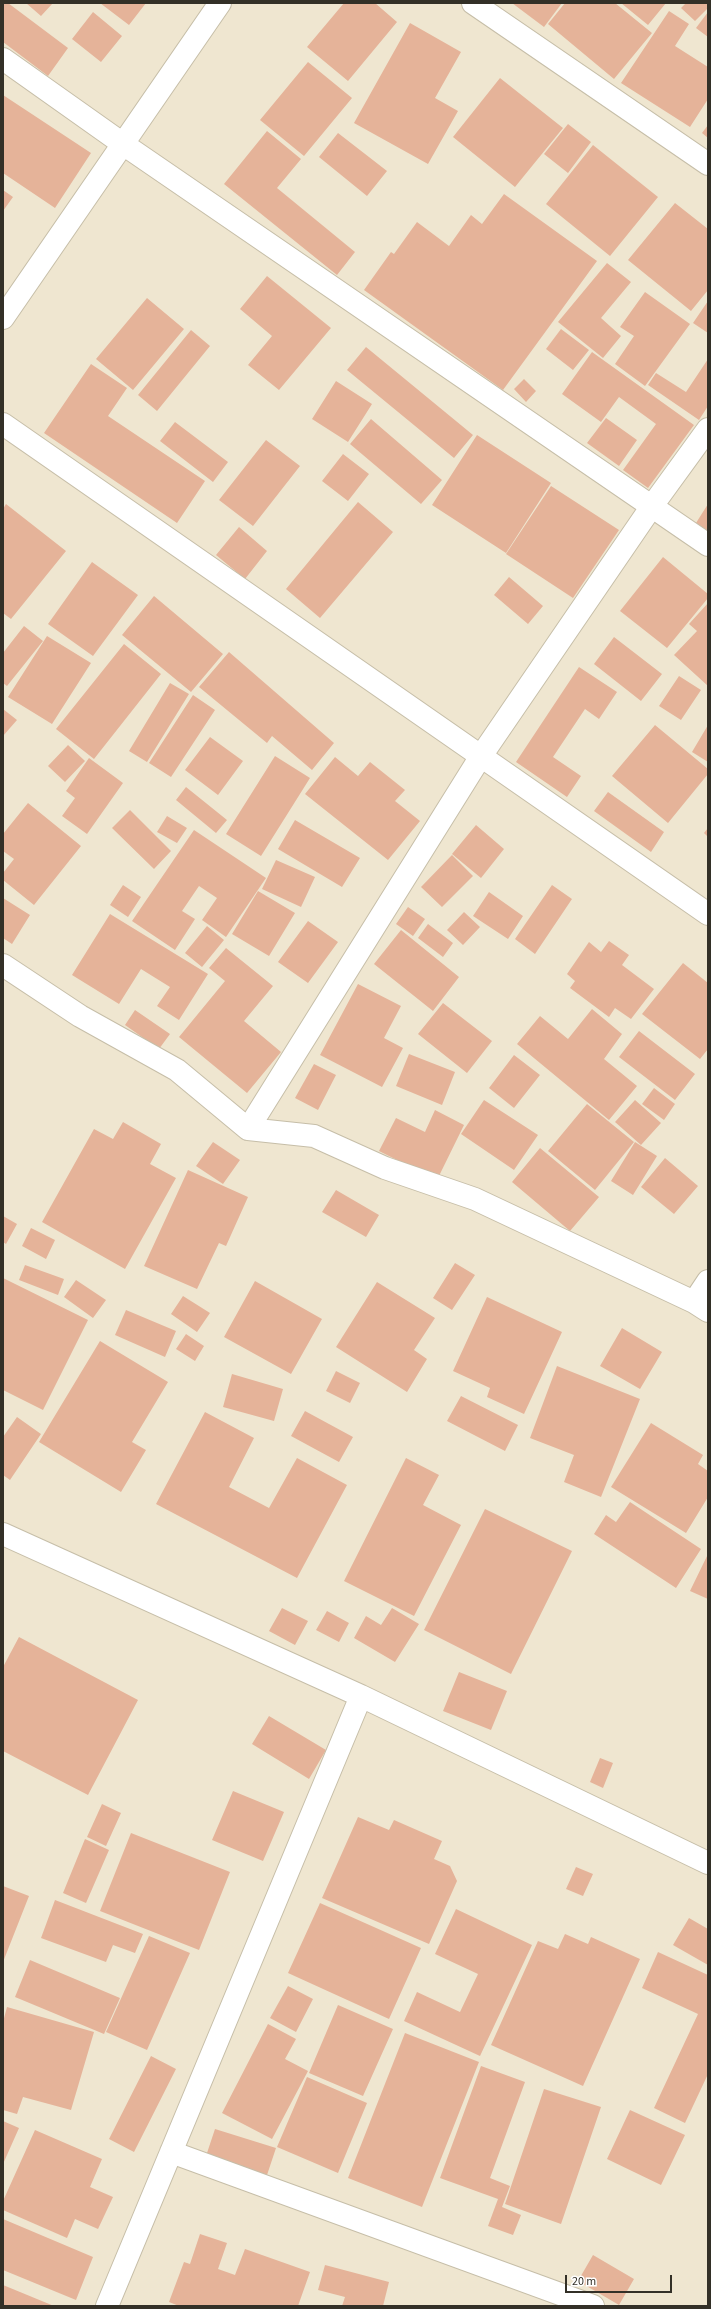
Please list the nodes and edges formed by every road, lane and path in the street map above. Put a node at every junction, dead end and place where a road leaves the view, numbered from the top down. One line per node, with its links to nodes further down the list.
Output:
1 (220, 3): 4 (street)
2 (473, 3): 5 (street)
3 (3, 59): 4 (street)
4 (123, 144): 6 (street); 9 (street)
5 (708, 164)
6 (3, 318)
7 (3, 424): 11 (street)
8 (708, 429): 9 (street)
9 (652, 506): 10 (street); 11 (street)
10 (708, 545)
11 (480, 756): 12 (street); 14 (street)
12 (708, 914)
13 (3, 965): 14 (street)
14 (248, 1129): 16 (street)
15 (708, 1281): 16 (street)
16 (701, 1306)
17 (3, 1534): 18 (street)
18 (361, 1696): 19 (street); 20 (street)
19 (708, 1863)
20 (171, 2152): 21 (street); 22 (street)
21 (107, 2306)
22 (593, 2306)

